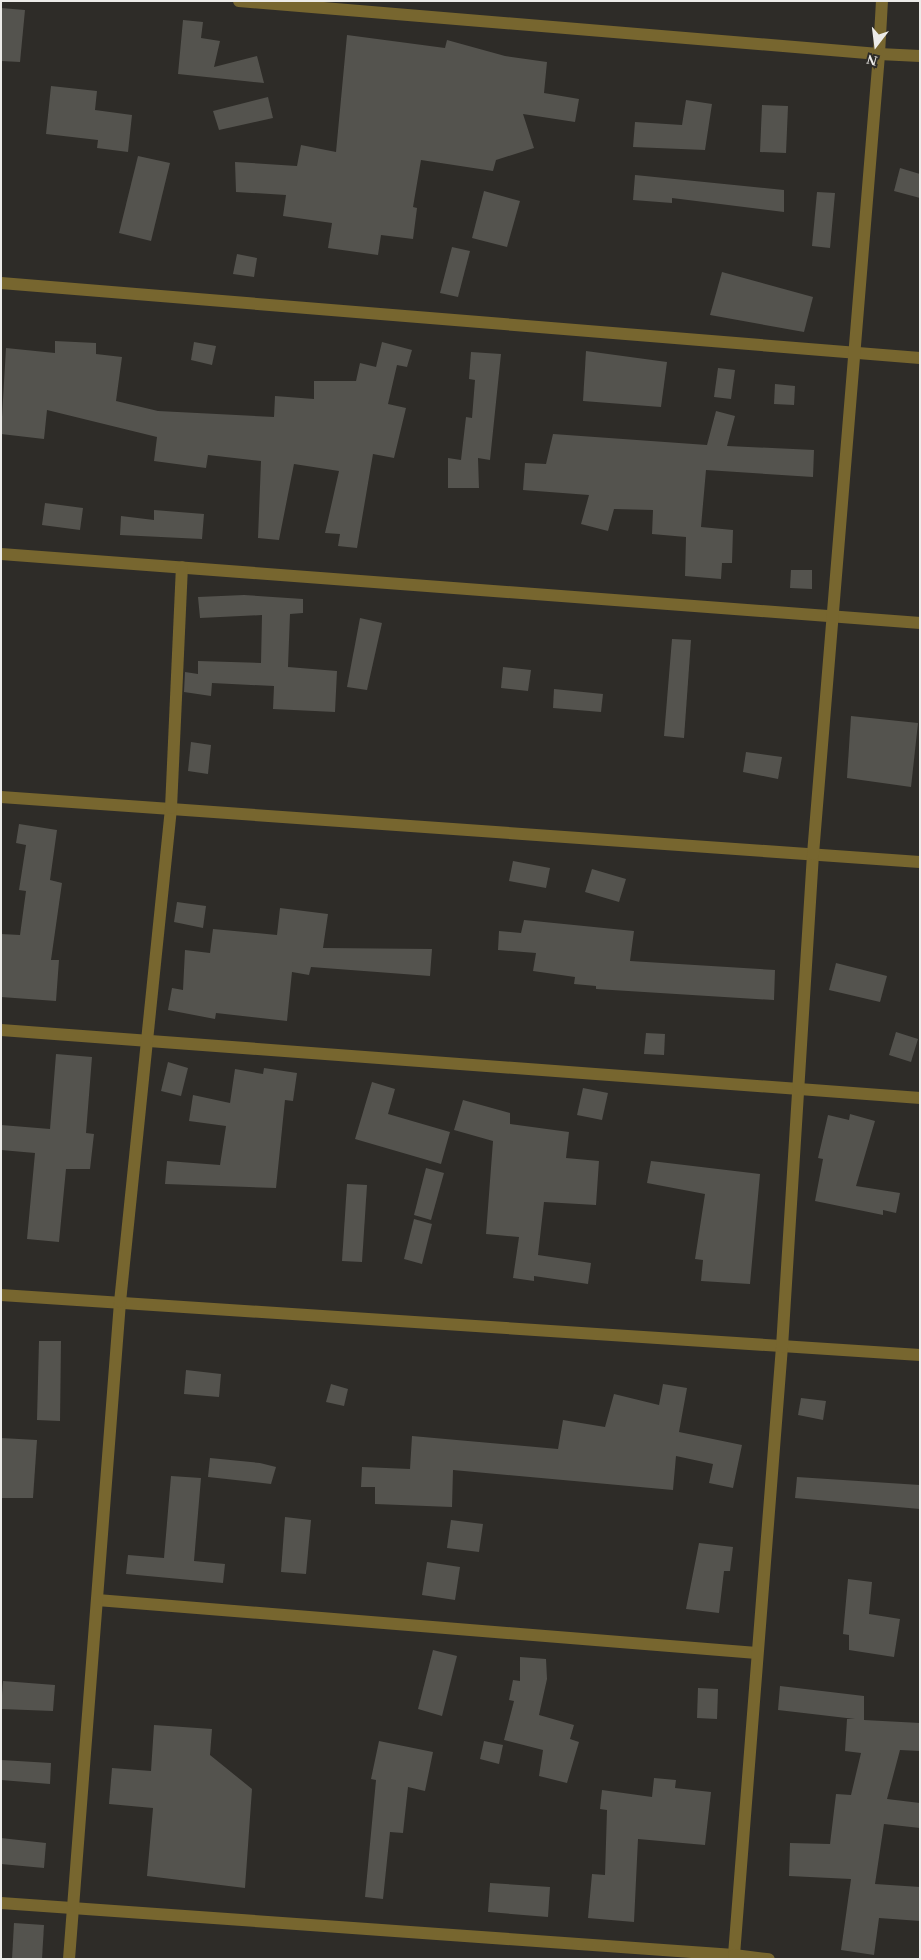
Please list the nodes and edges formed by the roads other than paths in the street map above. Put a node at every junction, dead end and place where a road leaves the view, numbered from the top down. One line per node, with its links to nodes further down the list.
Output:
1 (239, 1): 3 (street)
2 (882, 1): 3 (street)
3 (879, 54): 4 (street); 6 (street)
4 (920, 56)
5 (1, 283): 6 (street)
6 (854, 353): 7 (street); 10 (street)
7 (920, 358)
8 (1, 554): 9 (street)
9 (182, 567): 10 (street); 13 (street)
10 (833, 617): 11 (street); 14 (street)
11 (920, 623)
12 (1, 796): 13 (street)
13 (171, 808): 14 (street); 17 (street)
14 (813, 854): 15 (street); 18 (street)
15 (920, 862)
16 (1, 1030): 17 (street)
17 (148, 1040): 18 (street); 21 (street)
18 (800, 1088): 19 (street); 22 (street)
19 (920, 1098)
20 (1, 1295): 21 (street)
21 (120, 1302): 22 (street); 24 (street)
22 (782, 1347): 23 (street); 25 (street)
23 (920, 1355)
24 (97, 1600): 25 (street); 27 (street)
25 (757, 1653): 29 (street)
26 (1, 1903): 27 (street)
27 (72, 1909): 28 (street); 30 (street)
28 (606, 1954): 29 (street)
29 (734, 1955): 31 (street)
30 (69, 1959)
31 (769, 1959)

